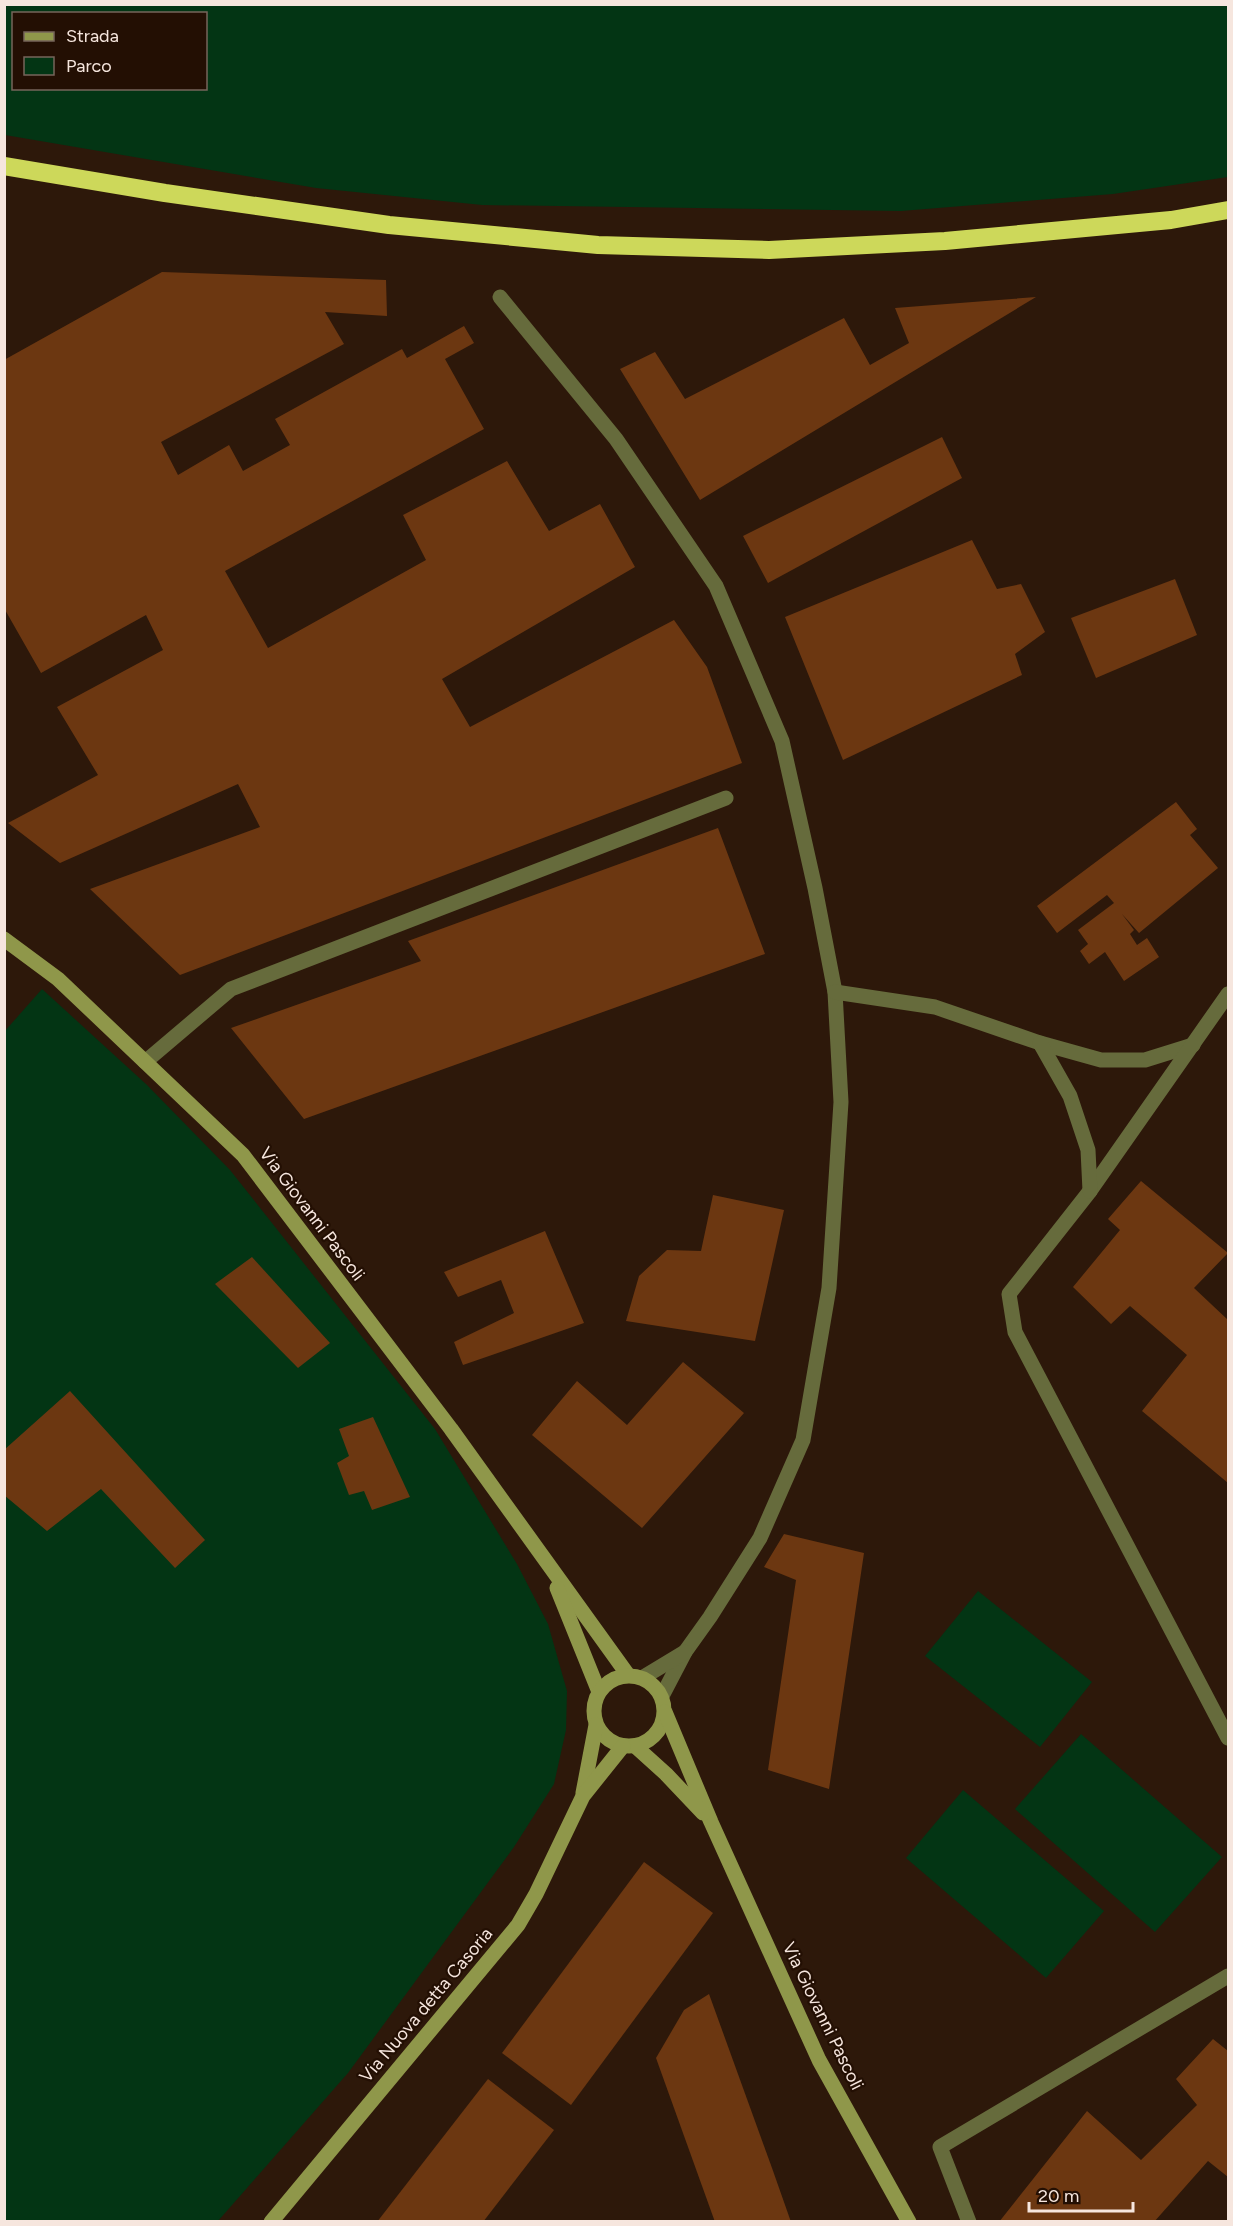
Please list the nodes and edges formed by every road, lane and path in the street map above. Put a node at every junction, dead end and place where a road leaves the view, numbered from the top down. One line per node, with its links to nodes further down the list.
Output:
1 (4, 166): 2 (highway)
2 (1228, 210)
3 (500, 297): 6 (street)
4 (726, 798): 10 (street)
5 (4, 939): 10 (street, Via Giovanni Pascoli)
6 (835, 992): 8 (street); 13 (street)
7 (1228, 994): 9 (street)
8 (1040, 1043): 9 (street); 11 (street)
9 (1193, 1045): 11 (street)
10 (145, 1062): 12 (street, Via Giovanni Pascoli)
11 (1090, 1191): 19 (street)
12 (542, 1556): 14 (street, Via Giovanni Pascoli); 15 (street, Via Giovanni Pascoli)
13 (685, 1652): 14 (street); 16 (street)
14 (635, 1677): 15 (street); 16 (street)
15 (599, 1692): 18 (street)
16 (662, 1696): 17 (street)
17 (665, 1712): 20 (street); 22 (street, Via Giovanni Pascoli)
18 (596, 1725): 20 (street); 21 (street, Via Nuova detta Casoria)
19 (1228, 1738)
20 (629, 1746): 21 (street, Via Nuova detta Casoria); 22 (street, Via Giovanni Pascoli)
21 (583, 1796): 24 (street, Via Nuova detta Casoria)
22 (711, 1822): 25 (street, Via Giovanni Pascoli)
23 (1228, 1976): 26 (street)
24 (271, 2222)
25 (909, 2222)
26 (969, 2222)

